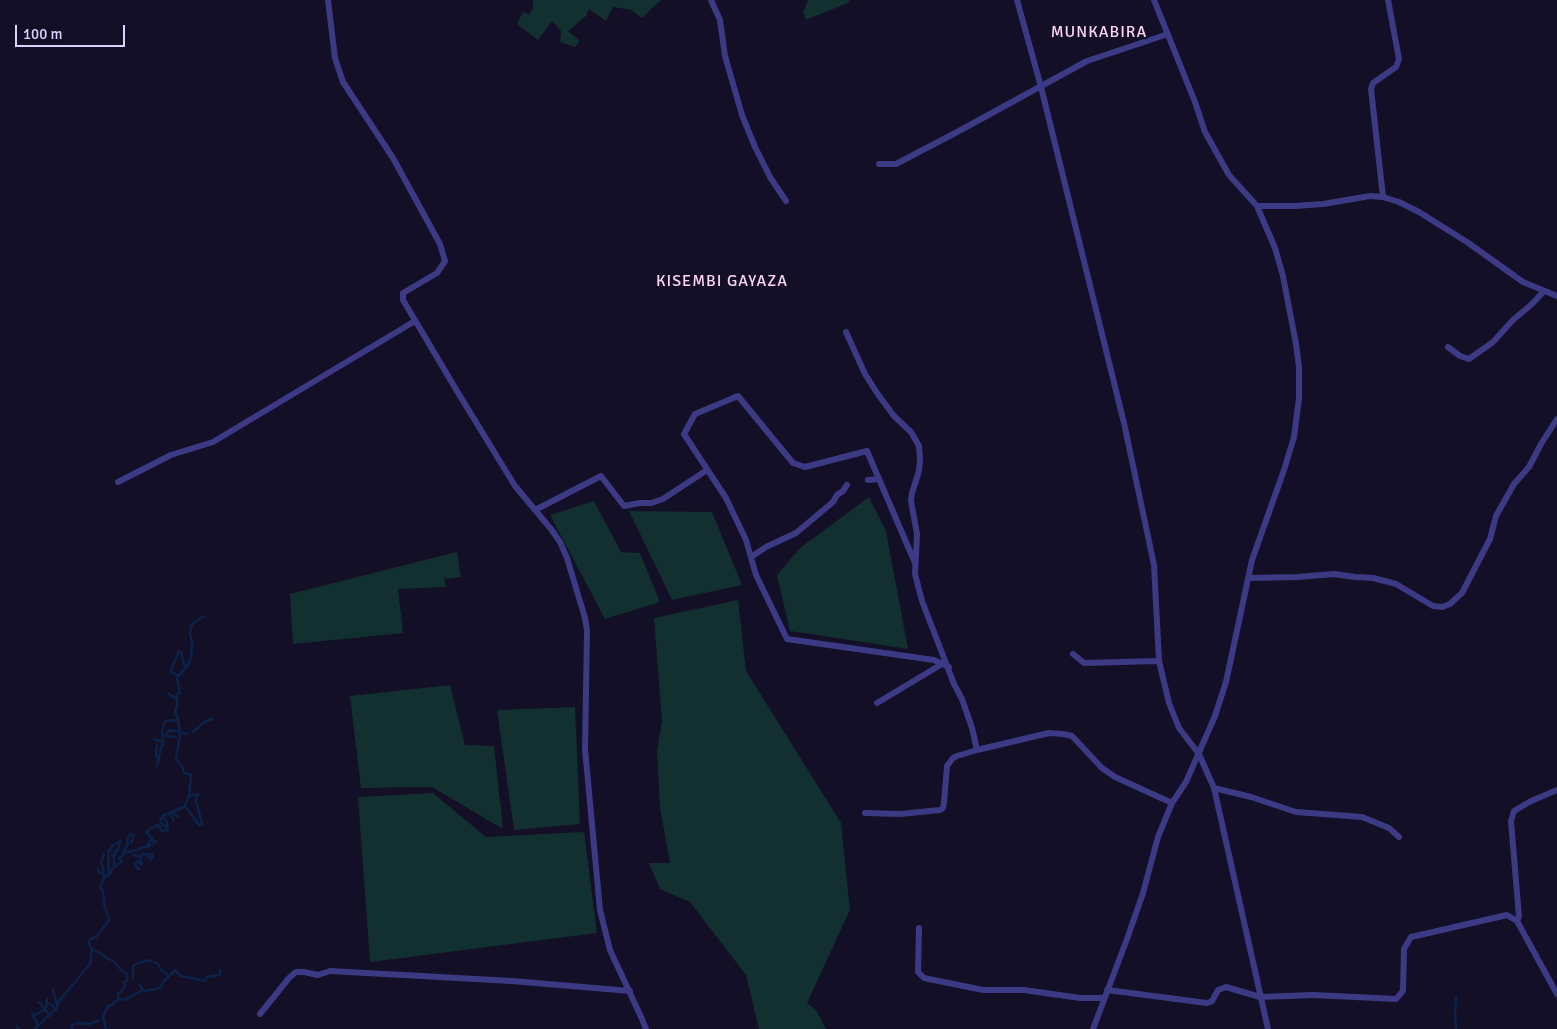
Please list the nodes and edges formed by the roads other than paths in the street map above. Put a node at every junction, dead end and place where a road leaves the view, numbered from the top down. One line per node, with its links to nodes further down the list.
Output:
1 (328, 0): 14 (street)
2 (711, 0): 10 (street)
3 (1017, 0): 7 (street)
4 (1154, 0): 6 (street)
5 (1388, 0): 9 (street)
6 (1168, 34): 7 (street); 11 (street)
7 (1041, 86): 8 (street); 28 (street)
8 (879, 164)
9 (1383, 197): 11 (street); 12 (street)
10 (786, 201)
11 (1257, 206): 26 (street)
12 (1544, 291): 13 (street); 16 (street)
13 (1557, 296)
14 (415, 321): 21 (street); 23 (street)
15 (846, 332): 25 (street)
16 (1448, 347)
17 (1557, 419): 26 (street)
18 (707, 470): 19 (street); 23 (street); 24 (street)
19 (879, 479): 20 (street); 25 (street)
20 (868, 480)
21 (118, 482)
22 (847, 485): 24 (street)
23 (535, 510): 42 (street)
24 (751, 557): 29 (street)
25 (915, 563): 30 (street)
26 (1248, 578): 33 (street)
27 (1073, 654): 28 (street)
28 (1159, 661): 33 (street)
29 (942, 664): 30 (street); 31 (street)
30 (948, 667): 32 (street)
31 (877, 702)
32 (977, 750): 36 (street); 37 (street)
33 (1199, 754): 34 (street); 36 (street)
34 (1214, 788): 38 (street); 44 (street)
35 (1557, 790): 39 (street)
36 (1172, 803): 41 (street)
37 (866, 813)
38 (1399, 837)
39 (1517, 921): 43 (street); 44 (street)
40 (919, 928): 45 (street)
41 (1107, 990): 44 (street); 45 (street)
42 (630, 991): 46 (street); 47 (street)
43 (1557, 994)
44 (1260, 997): 49 (street)
45 (1104, 998): 48 (street)
46 (260, 1014)
47 (646, 1029)
48 (1093, 1029)
49 (1268, 1029)

